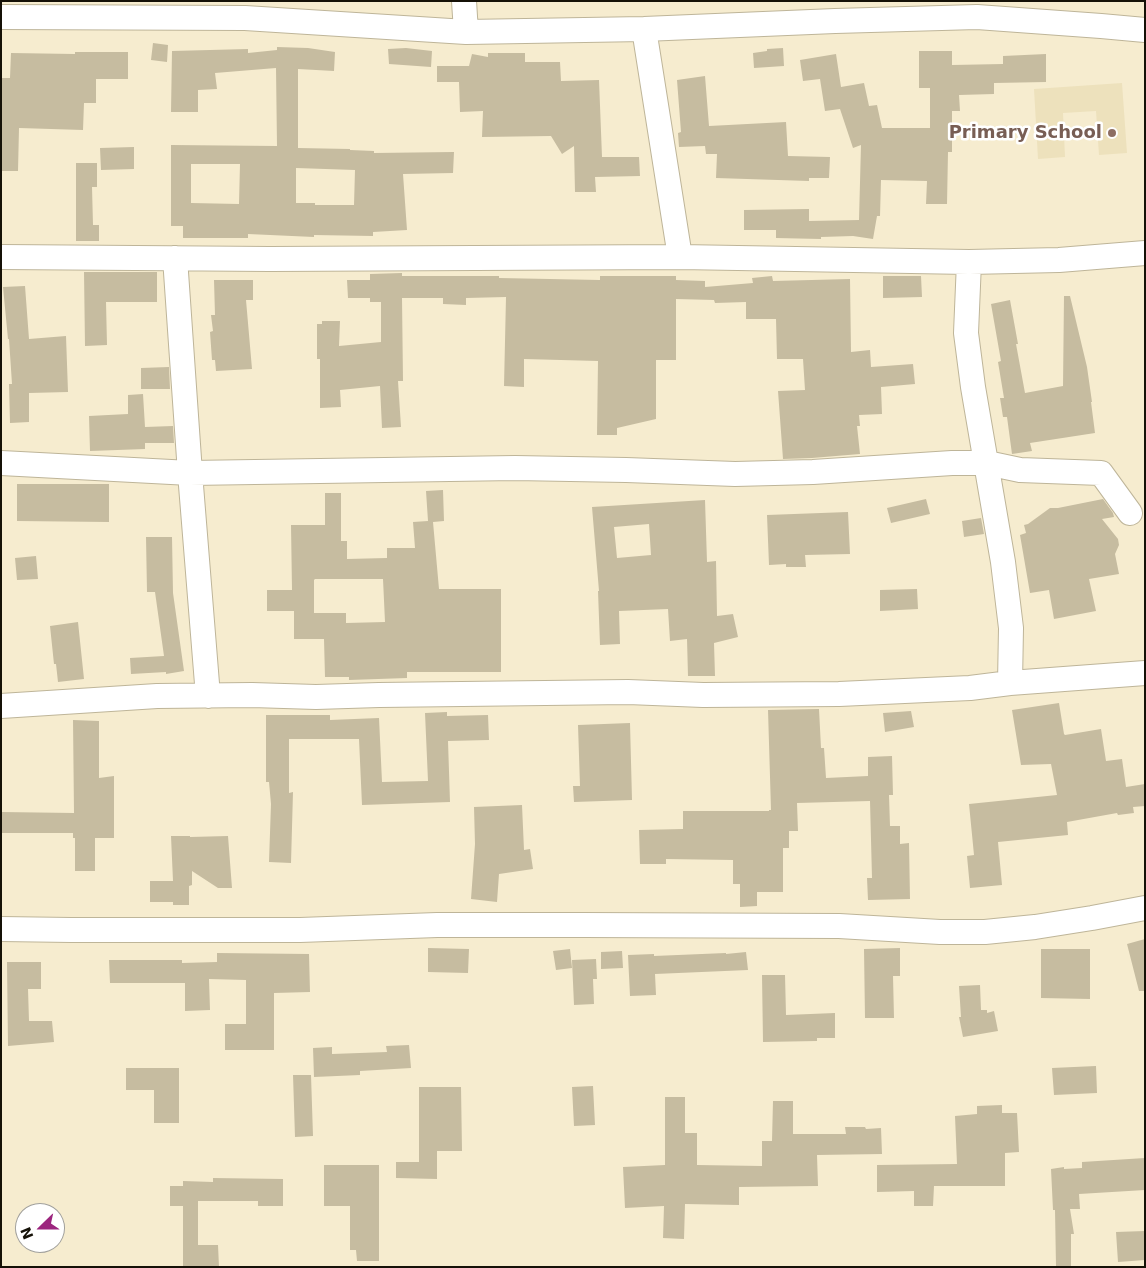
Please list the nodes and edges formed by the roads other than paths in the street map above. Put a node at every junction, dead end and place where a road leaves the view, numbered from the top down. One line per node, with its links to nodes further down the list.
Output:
1 (464, 1): 6 (street)
2 (25, 9): 3 (street); 6 (street)
3 (1, 17)
4 (644, 29): 5 (street); 6 (street); 9 (street)
5 (1145, 30)
6 (466, 32)
7 (1145, 253): 11 (street)
8 (1, 257): 10 (street)
9 (680, 257): 10 (street); 11 (street)
10 (175, 258): 14 (street)
11 (969, 262): 13 (street)
12 (1, 463): 14 (street)
13 (987, 463): 14 (street); 15 (street); 17 (street)
14 (190, 473): 18 (street)
15 (1130, 512)
16 (1145, 673): 17 (street)
17 (1010, 682): 18 (street)
18 (208, 696): 19 (street)
19 (1, 706)
20 (1145, 908): 21 (street)
21 (1, 930)

